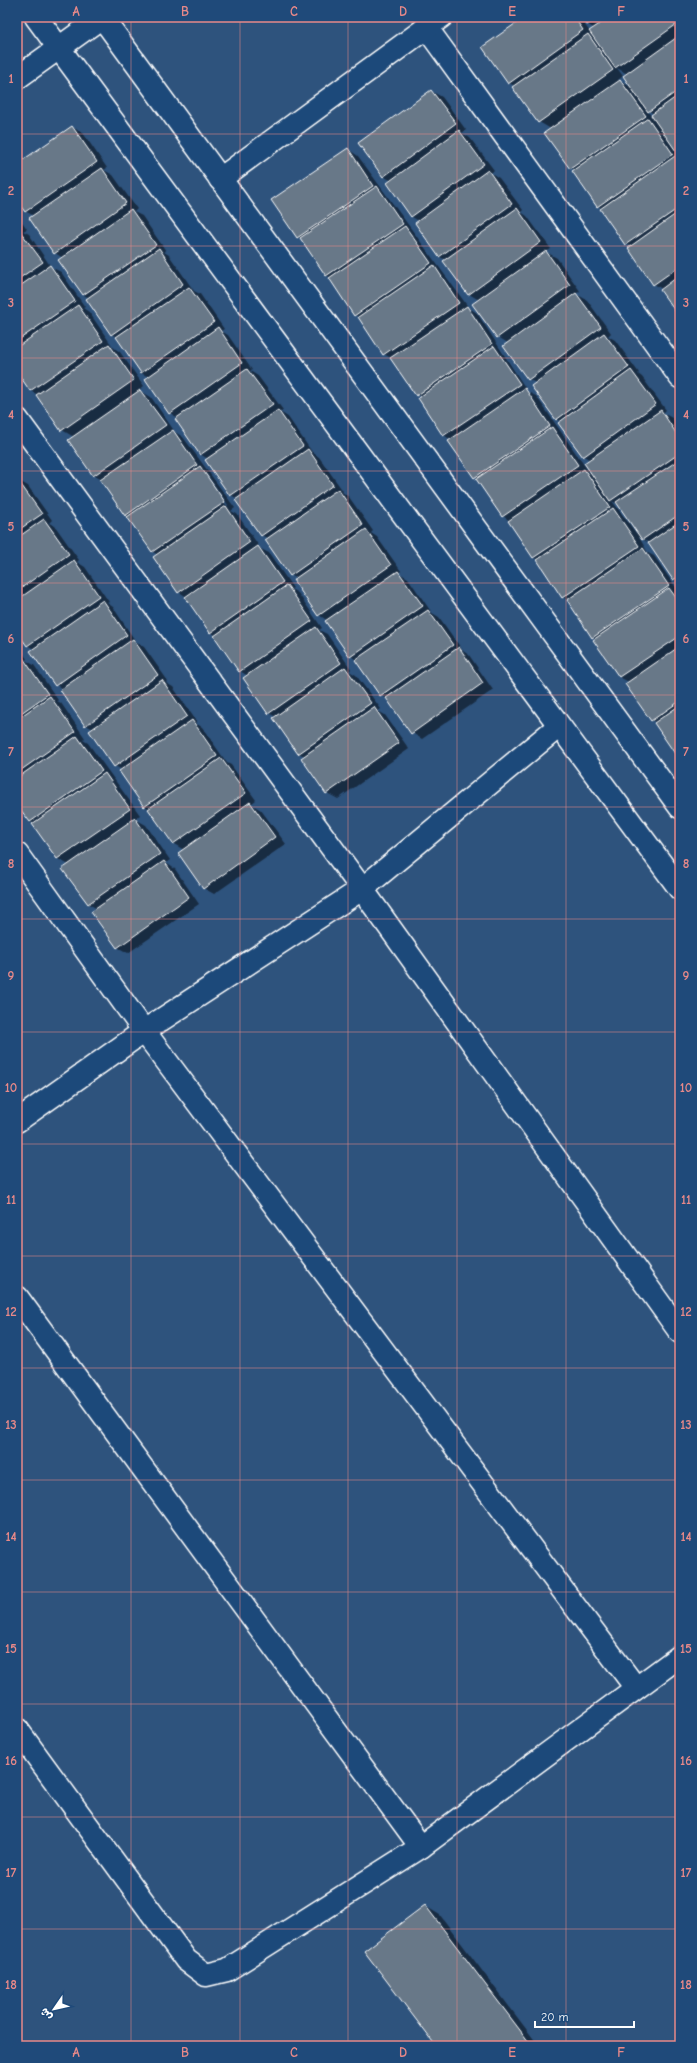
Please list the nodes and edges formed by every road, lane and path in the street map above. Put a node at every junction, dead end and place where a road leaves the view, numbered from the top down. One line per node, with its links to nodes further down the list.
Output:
1 (36, 17): 4 (street)
2 (102, 17): 4 (street); 6 (street)
3 (434, 22): 6 (street); 7 (street)
4 (58, 48): 5 (street); 9 (street)
5 (17, 78)
6 (220, 179): 10 (street)
7 (680, 377)
8 (17, 419): 12 (street)
9 (559, 726): 12 (street); 13 (street)
10 (680, 807)
11 (17, 854): 14 (street)
12 (362, 889): 14 (street); 17 (street)
13 (680, 889)
14 (144, 1030): 15 (street); 19 (street)
15 (18, 1117)
16 (17, 1297): 21 (street)
17 (680, 1332)
18 (680, 1656): 19 (street)
19 (636, 1688): 21 (street)
20 (17, 1729): 21 (street)
21 (421, 1847)

